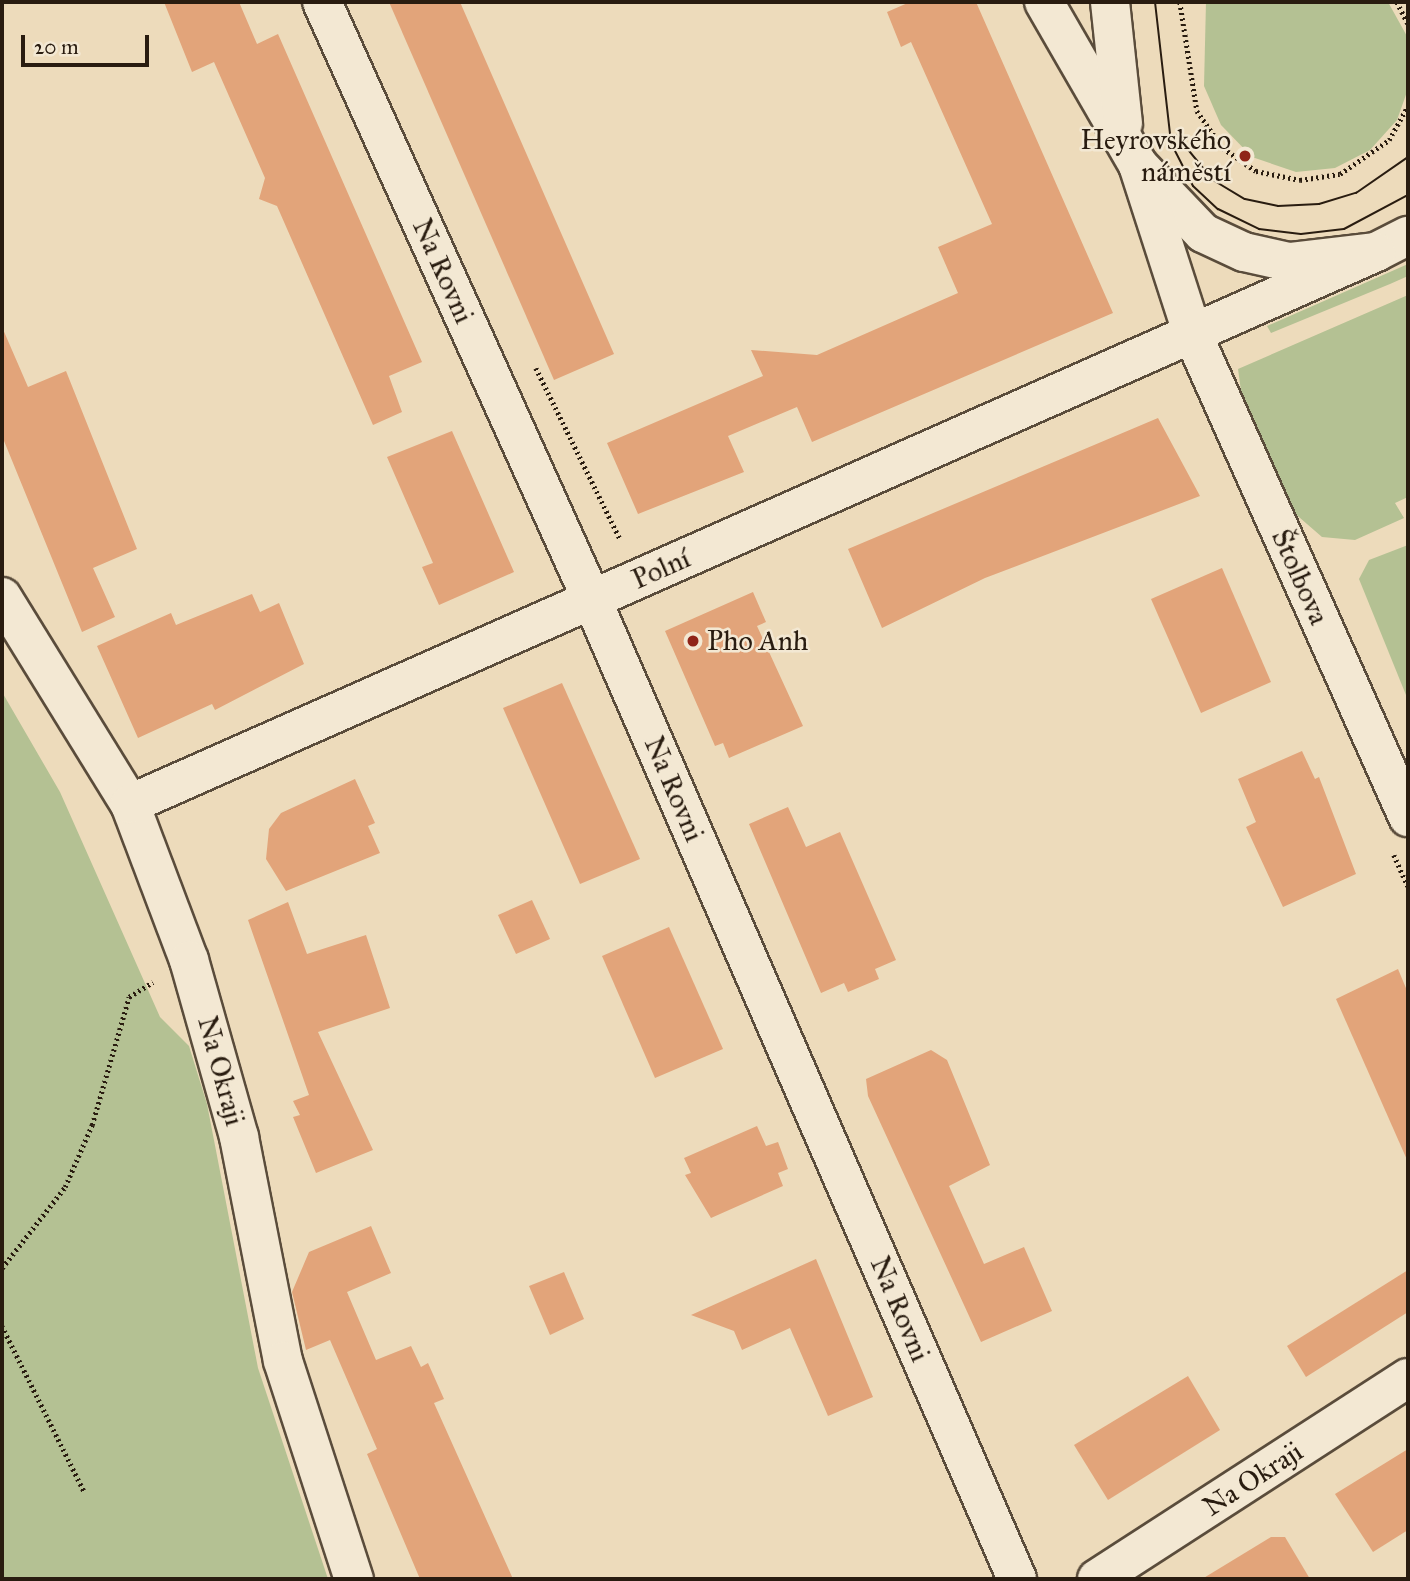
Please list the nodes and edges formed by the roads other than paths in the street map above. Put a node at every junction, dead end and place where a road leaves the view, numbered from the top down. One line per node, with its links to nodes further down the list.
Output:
1 (322, 2): 8 (street, Na Rovni)
2 (1044, 2): 4 (street)
3 (1110, 2): 4 (street)
4 (1131, 150): 5 (street); 6 (street, Štolbova)
5 (1392, 244): 6 (street, Polní)
6 (1193, 335): 8 (street, Polní); 10 (street, Štolbova)
7 (2, 597): 9 (street, Na Okraji)
8 (592, 600): 9 (street, Polní); 13 (street, Na Rovni)
9 (130, 804): 12 (street, Na Okraji)
10 (1408, 817)
11 (1408, 1378): 14 (street, Na Okraji)
12 (354, 1579)
13 (1017, 1579)
14 (1097, 1579)

